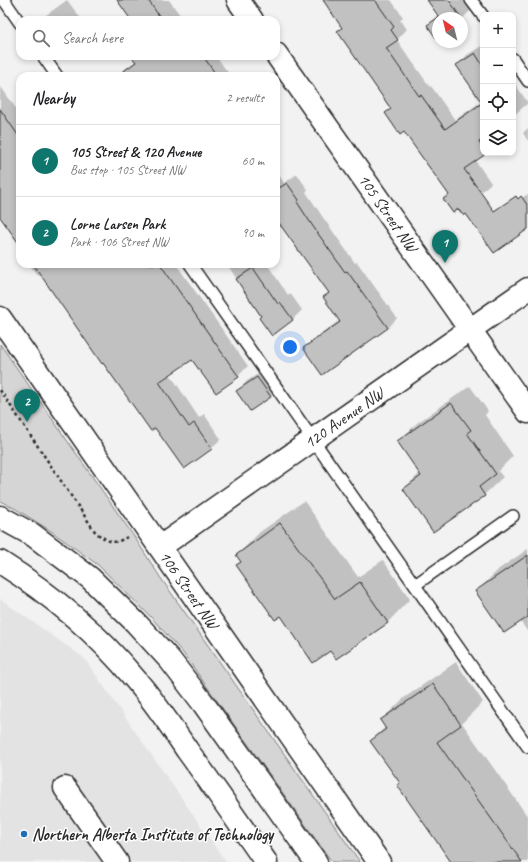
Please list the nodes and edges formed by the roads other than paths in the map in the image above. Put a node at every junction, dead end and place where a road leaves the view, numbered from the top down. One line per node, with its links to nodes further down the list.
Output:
1 (4, 0): 6 (lane)
2 (238, 0): 5 (street)
3 (471, 0): 4 (lane)
4 (480, 12)
5 (249, 16)
6 (16, 17)
7 (46, 60): 10 (lane)
8 (280, 60): 15 (street, 105 Street NW)
9 (516, 63): 11 (lane)
10 (54, 72)
11 (528, 81)
12 (193, 268): 17 (lane)
13 (528, 289): 15 (street, 120 Avenue NW)
14 (0, 318): 20 (street, 106 Street NW)
15 (470, 330): 16 (street, 105 Street NW); 17 (street, 120 Avenue NW)
16 (528, 412)
17 (313, 440): 20 (street, 120 Avenue NW); 22 (lane)
18 (513, 516): 22 (lane)
19 (0, 517): 27 (street)
20 (160, 547): 28 (street, 106 Street NW)
21 (0, 562): 26 (street)
22 (415, 585): 23 (lane)
23 (528, 747)
24 (65, 788): 25 (street)
25 (117, 862)
26 (266, 862)
27 (316, 862)
28 (379, 862)

